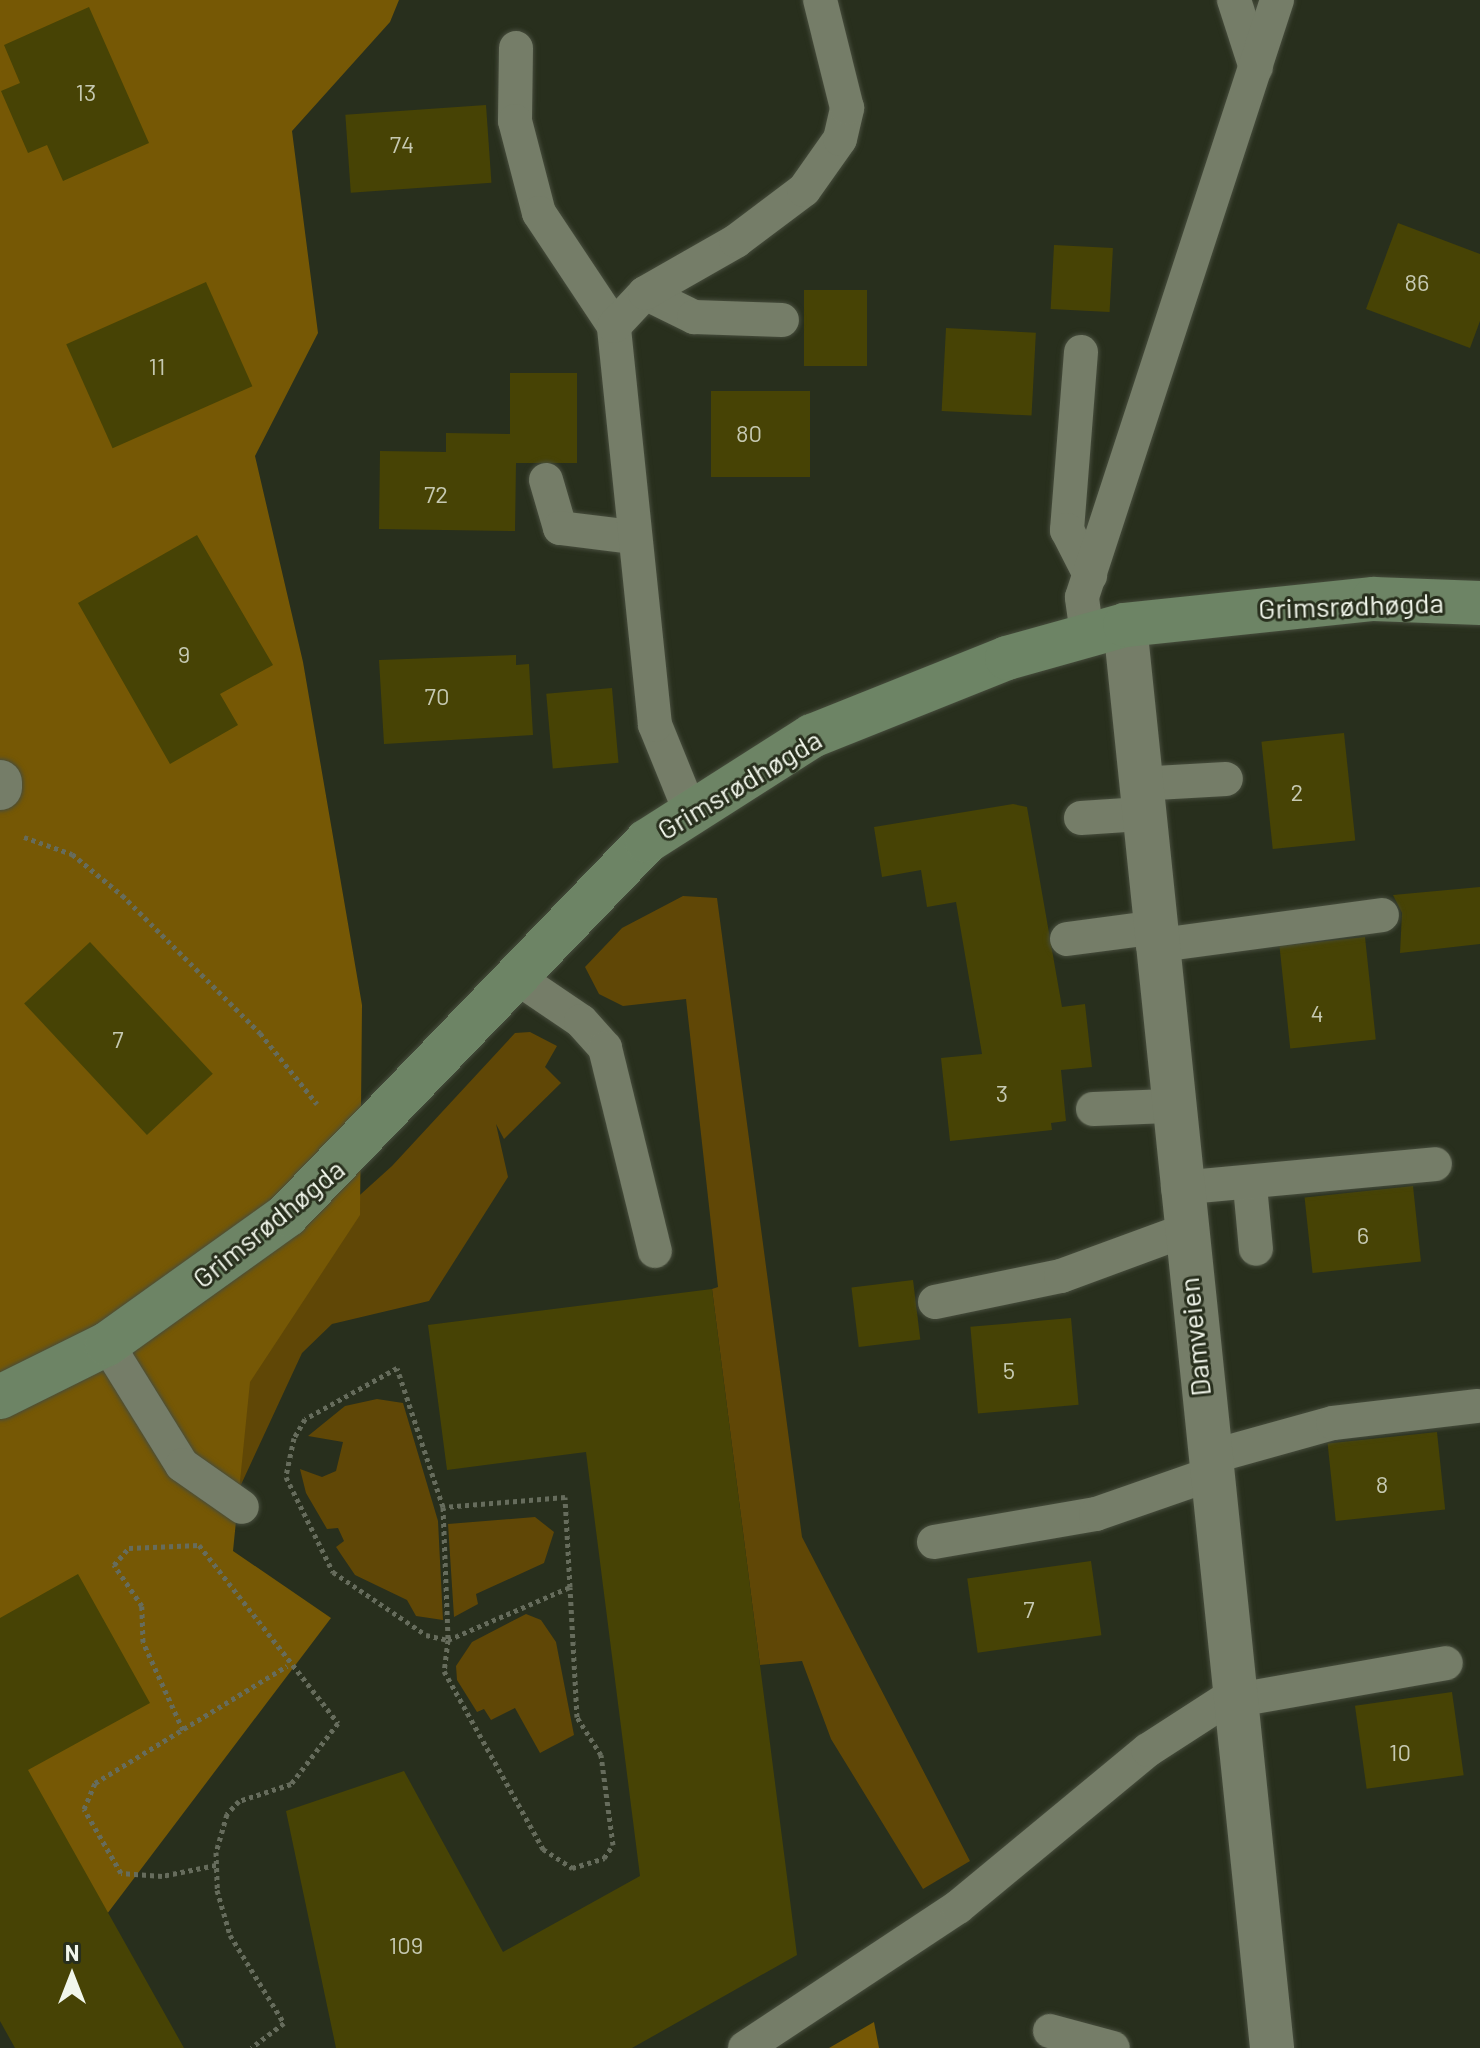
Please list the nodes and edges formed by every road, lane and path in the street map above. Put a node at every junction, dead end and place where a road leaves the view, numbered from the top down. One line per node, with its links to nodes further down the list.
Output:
1 (820, 0): 6 (lane)
2 (1234, 0): 5 (lane)
3 (1277, 0): 5 (lane)
4 (516, 48): 8 (lane)
5 (1256, 68): 12 (lane)
6 (645, 293): 7 (lane); 8 (lane)
7 (782, 320)
8 (614, 326): 11 (lane)
9 (1081, 352): 12 (lane)
10 (546, 480): 11 (lane)
11 (633, 537): 19 (lane)
12 (1090, 575): 14 (lane)
13 (1480, 603): 14 (main road, Grimsrødhøgda)
14 (1106, 629): 18 (street, Damveien); 19 (main road, Grimsrødhøgda)
15 (1226, 779): 18 (lane)
16 (0, 782): 17 (street)
17 (0, 788)
18 (1140, 799): 20 (lane); 23 (street, Damveien)
19 (690, 811): 25 (main road, Grimsrødhøgda)
20 (1081, 818)
21 (14, 834): 27 (path)
22 (1382, 915): 23 (lane)
23 (1152, 937): 24 (lane); 26 (street, Damveien)
24 (1067, 939)
25 (516, 977): 34 (lane); 36 (main road, Grimsrødhøgda)
26 (1169, 1106): 28 (lane); 31 (street, Damveien)
27 (320, 1107)
28 (1093, 1109)
29 (1435, 1164): 30 (lane)
30 (1250, 1186): 31 (lane); 33 (lane)
31 (1178, 1188): 32 (street, Damveien)
32 (1183, 1231): 35 (lane); 39 (street, Damveien)
33 (1256, 1249)
34 (655, 1251)
35 (935, 1302)
36 (107, 1344): 37 (main road, Grimsrødhøgda); 40 (lane)
37 (0, 1397)
38 (1478, 1406): 39 (lane)
39 (1208, 1466): 42 (lane); 47 (street, Damveien)
40 (242, 1507)
41 (443, 1507): 43 (path); 44 (path); 44 (path)
42 (934, 1542)
43 (570, 1587): 44 (path); 44 (path)
44 (448, 1640)
45 (1446, 1663): 47 (lane)
46 (287, 1666): 48 (path); 48 (path); 49 (path)
47 (1236, 1696): 52 (lane); 54 (street, Damveien)
48 (183, 1730): 49 (path)
49 (216, 1865): 51 (path)
50 (1050, 2031): 53 (lane)
51 (251, 2048)
52 (745, 2048)
53 (1113, 2048)
54 (1272, 2048)

